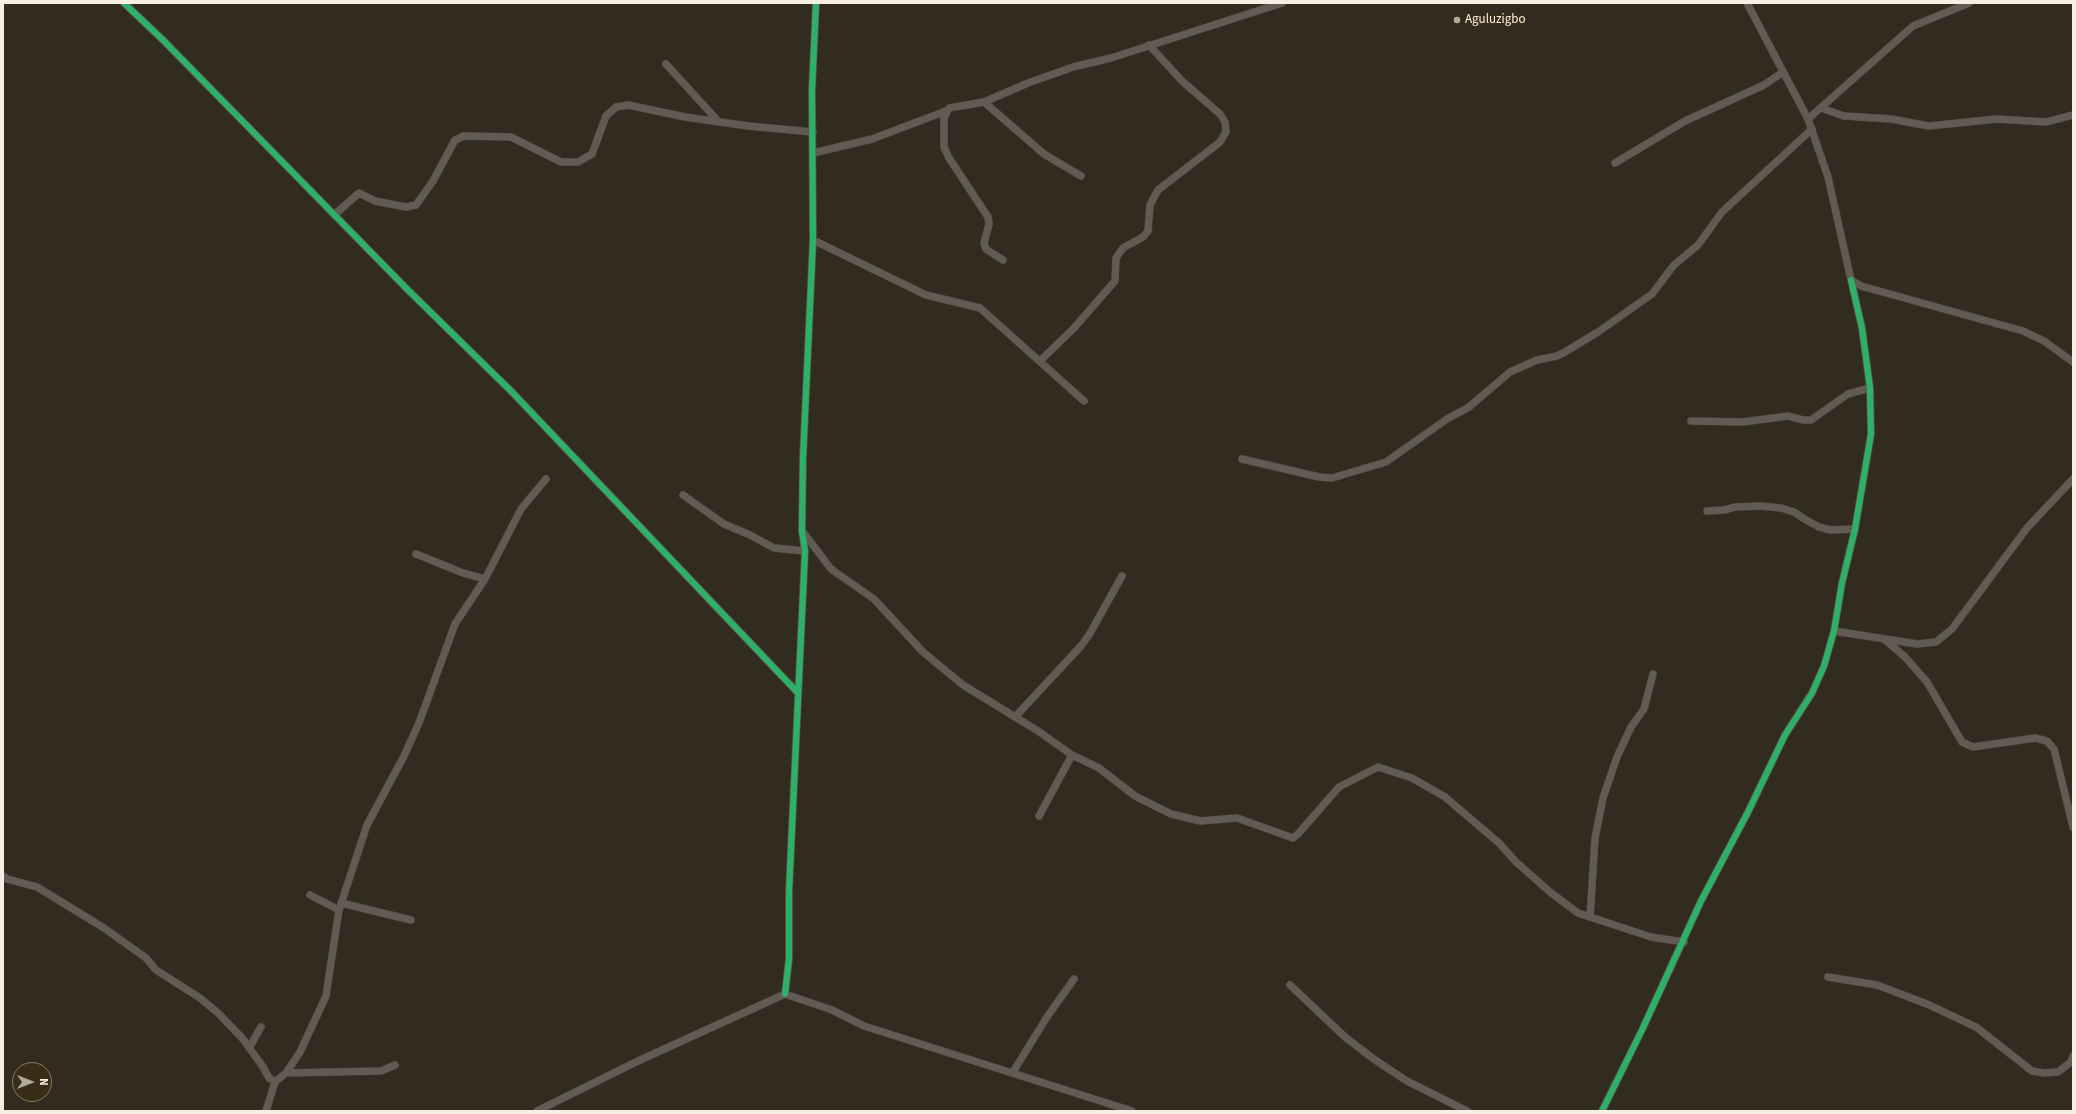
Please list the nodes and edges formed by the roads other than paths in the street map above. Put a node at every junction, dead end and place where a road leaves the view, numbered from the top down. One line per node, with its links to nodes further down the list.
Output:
1 (124, 3): 20 (street)
2 (816, 3): 16 (street)
3 (1282, 3): 6 (street)
4 (1747, 3): 8 (street)
5 (1969, 3): 10 (street)
6 (1149, 45): 9 (street); 24 (street)
7 (666, 64): 14 (street)
8 (1783, 72): 13 (street); 18 (street)
9 (984, 102): 11 (street); 19 (street)
10 (1821, 108): 12 (street); 13 (street)
11 (946, 111): 17 (street); 22 (street)
12 (2073, 115)
13 (1808, 119): 15 (street)
14 (717, 120): 16 (street); 20 (street)
15 (1812, 129): 23 (street); 29 (street)
16 (813, 132): 17 (street)
17 (813, 153): 21 (street)
18 (1615, 163)
19 (1081, 176)
20 (334, 215): 43 (street)
21 (813, 240): 24 (street); 35 (street)
22 (1003, 260)
23 (1852, 280): 25 (street); 26 (street)
24 (1040, 361): 27 (street)
25 (2073, 362)
26 (1870, 388): 28 (street); 34 (street)
27 (1084, 401)
28 (1691, 420)
29 (1242, 459)
30 (546, 479): 39 (street)
31 (2073, 480): 41 (street)
32 (683, 495): 36 (street)
33 (1707, 511): 34 (street)
34 (1855, 529): 40 (street)
35 (802, 531): 36 (street); 44 (street)
36 (805, 551): 43 (street)
37 (416, 554): 39 (street)
38 (1122, 576): 44 (street)
39 (485, 579): 50 (street)
40 (1834, 631): 41 (street); 53 (street)
41 (1883, 638): 47 (street)
42 (1654, 674): 51 (street)
43 (798, 693): 57 (street)
44 (1015, 717): 45 (street)
45 (1072, 755): 46 (street); 51 (street)
46 (1039, 816)
47 (2073, 827)
48 (3, 876): 59 (street)
49 (310, 895): 50 (street)
50 (340, 907): 52 (street); 63 (street)
51 (1590, 917): 53 (street)
52 (411, 920)
53 (1684, 942): 69 (street)
54 (1828, 977): 60 (street)
55 (1074, 979): 62 (street)
56 (1290, 985): 68 (street)
57 (785, 994): 62 (street); 66 (street)
58 (261, 1027): 59 (street)
59 (249, 1048): 64 (street)
60 (2072, 1062)
61 (395, 1065): 63 (street)
62 (1013, 1072): 67 (street)
63 (286, 1073): 64 (street)
64 (275, 1082): 65 (street)
65 (266, 1111)
66 (537, 1111)
67 (1132, 1111)
68 (1467, 1111)
69 (1602, 1111)

